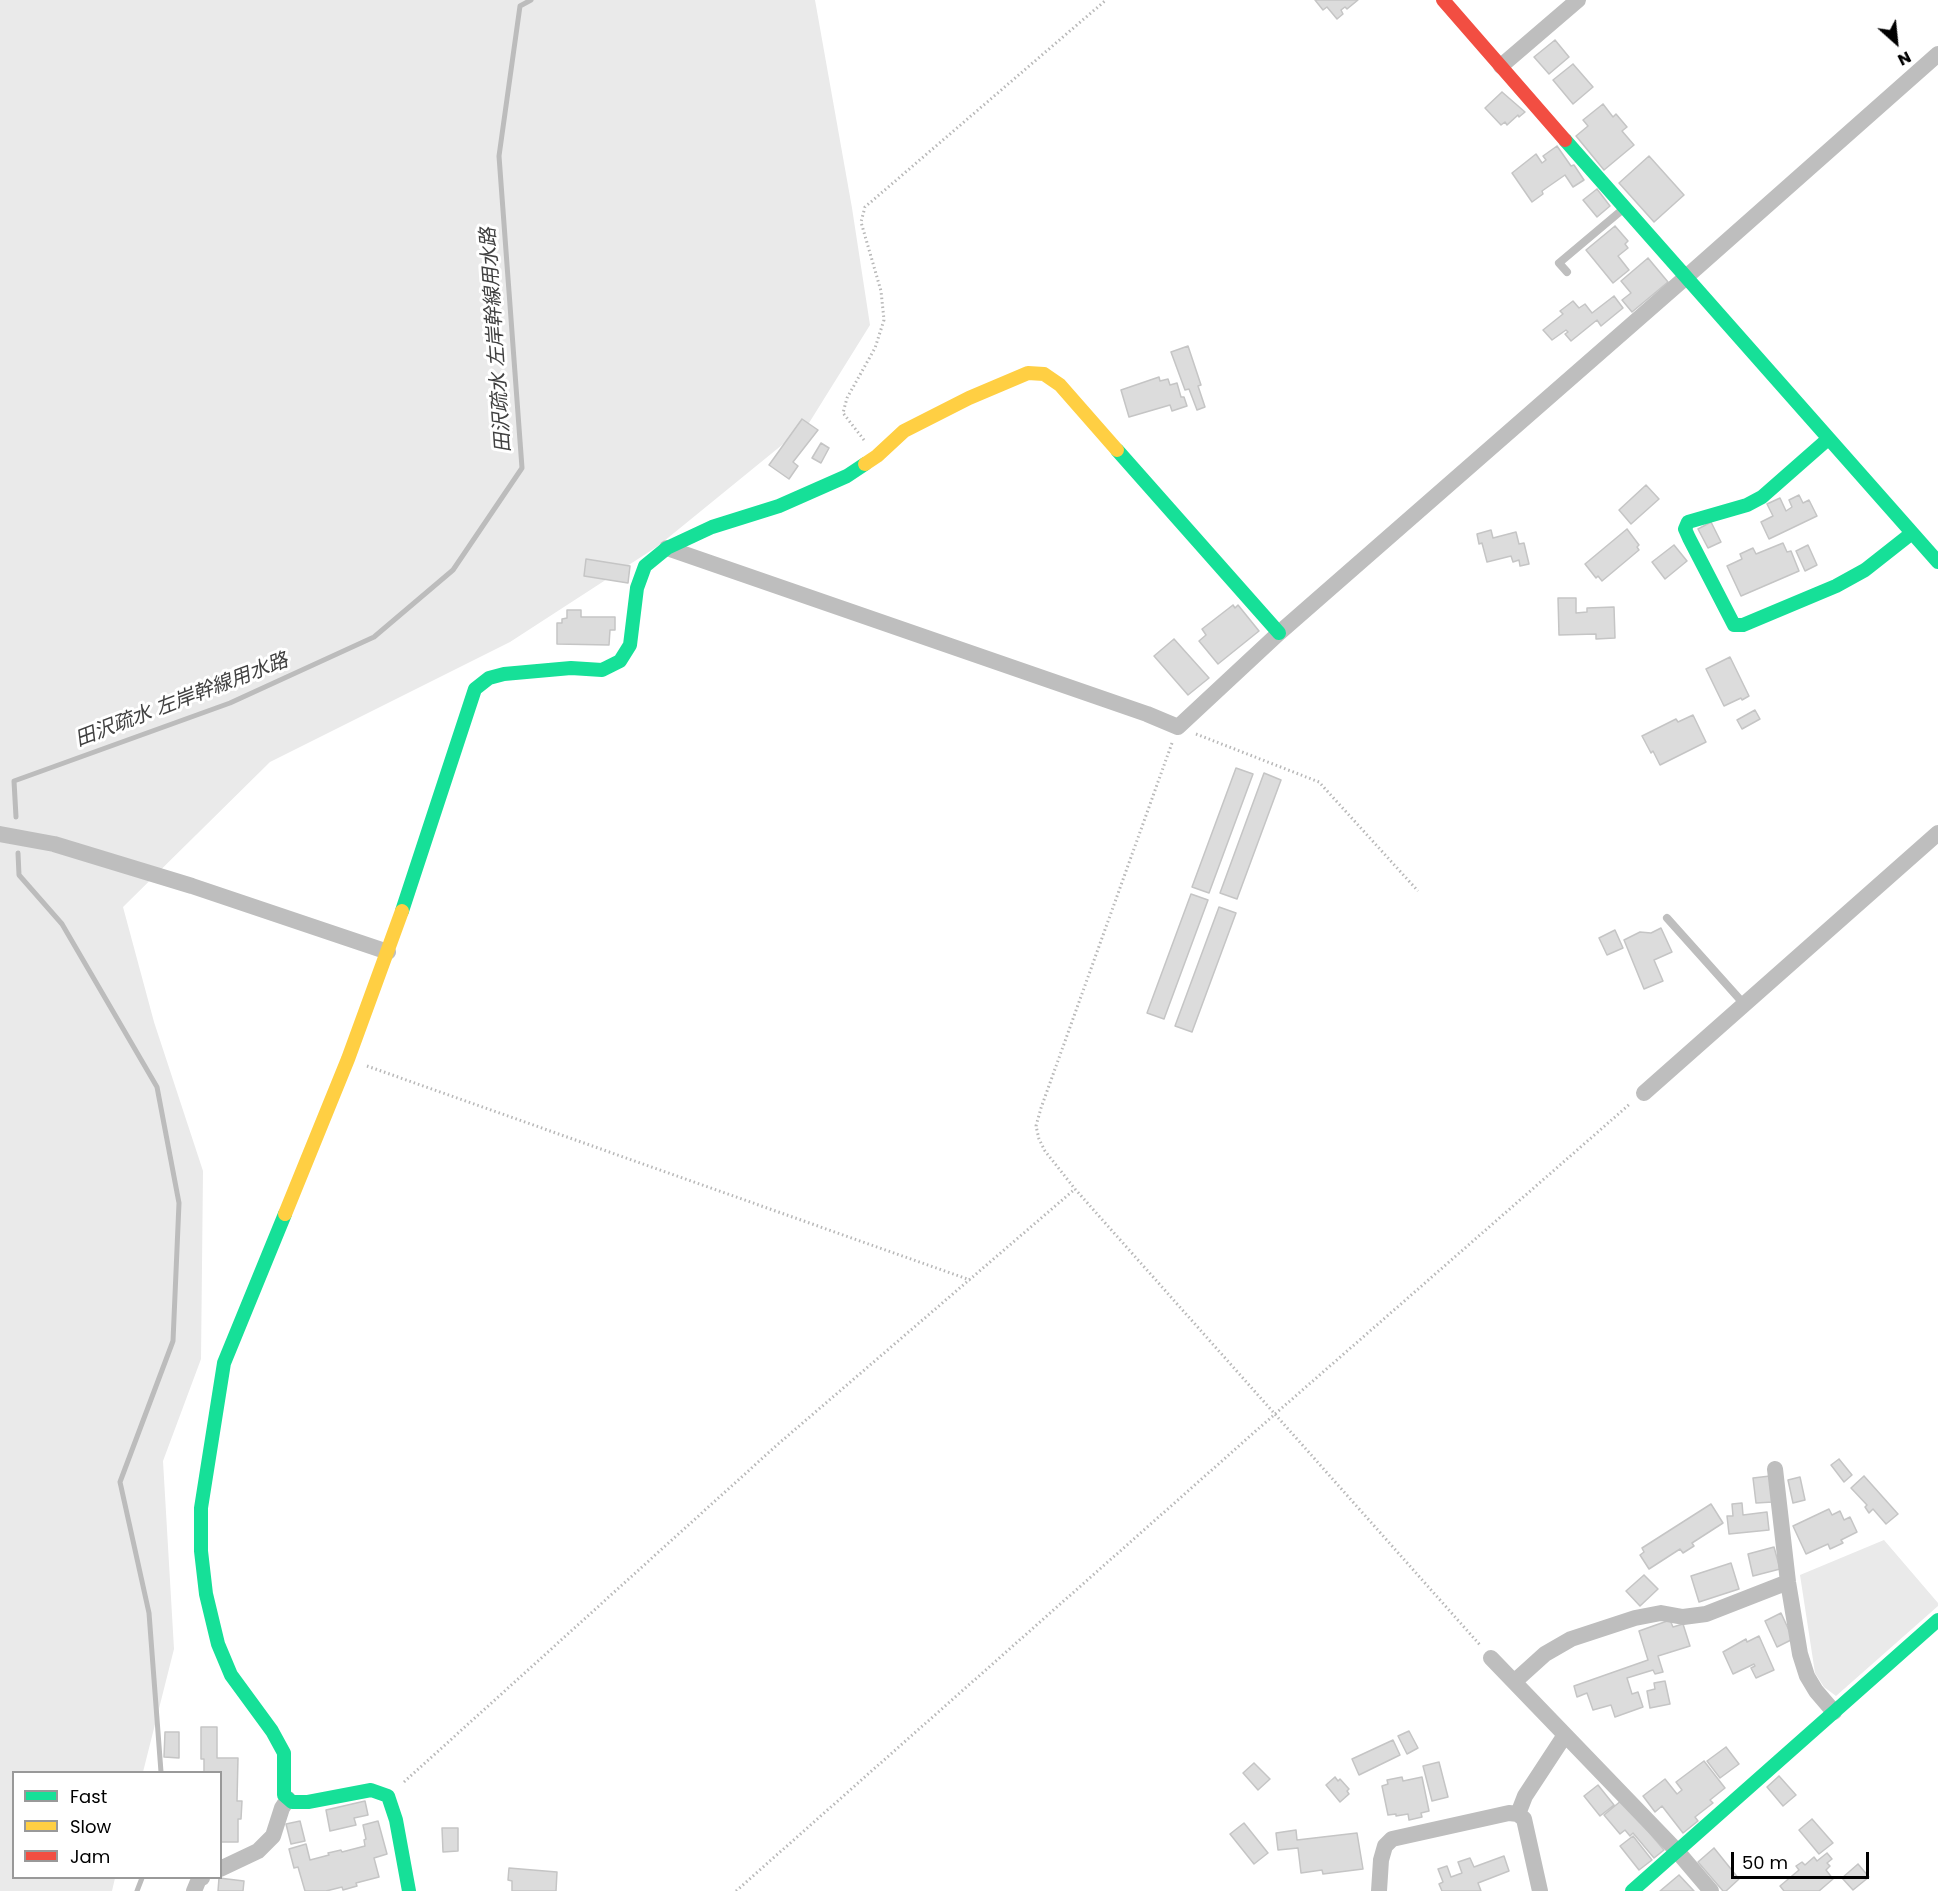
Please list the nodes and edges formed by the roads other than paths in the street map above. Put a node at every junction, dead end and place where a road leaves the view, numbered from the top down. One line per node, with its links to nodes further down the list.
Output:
1 (1443, 0): 4 (street)
2 (1578, 0): 4 (street)
3 (1938, 54): 7 (street)
4 (1501, 66): 5 (street)
5 (1625, 208): 6 (lane); 7 (street)
6 (1567, 272)
7 (1685, 278): 8 (street); 12 (street)
8 (1828, 439): 9 (street); 9 (street)
9 (1912, 533): 11 (street)
10 (667, 548): 12 (street); 12 (street); 16 (street)
11 (1938, 562)
12 (1279, 633)
13 (1938, 833): 17 (street)
14 (0, 834): 16 (street)
15 (1667, 918): 17 (lane)
16 (388, 952): 26 (street)
17 (1744, 1004): 18 (street)
18 (1644, 1093)
19 (1775, 1469): 20 (street)
20 (1788, 1582): 23 (street); 24 (street)
21 (1938, 1620): 24 (street)
22 (1491, 1658): 23 (street)
23 (1514, 1682): 25 (street)
24 (1834, 1712): 28 (street)
25 (1565, 1736): 27 (street); 28 (street)
26 (288, 1799): 29 (street); 30 (street)
27 (1518, 1814): 31 (street); 32 (street)
28 (1677, 1851): 33 (street); 34 (street)
29 (222, 1868)
30 (409, 1891)
31 (1379, 1891)
32 (1540, 1891)
33 (1632, 1891)
34 (1711, 1891)

